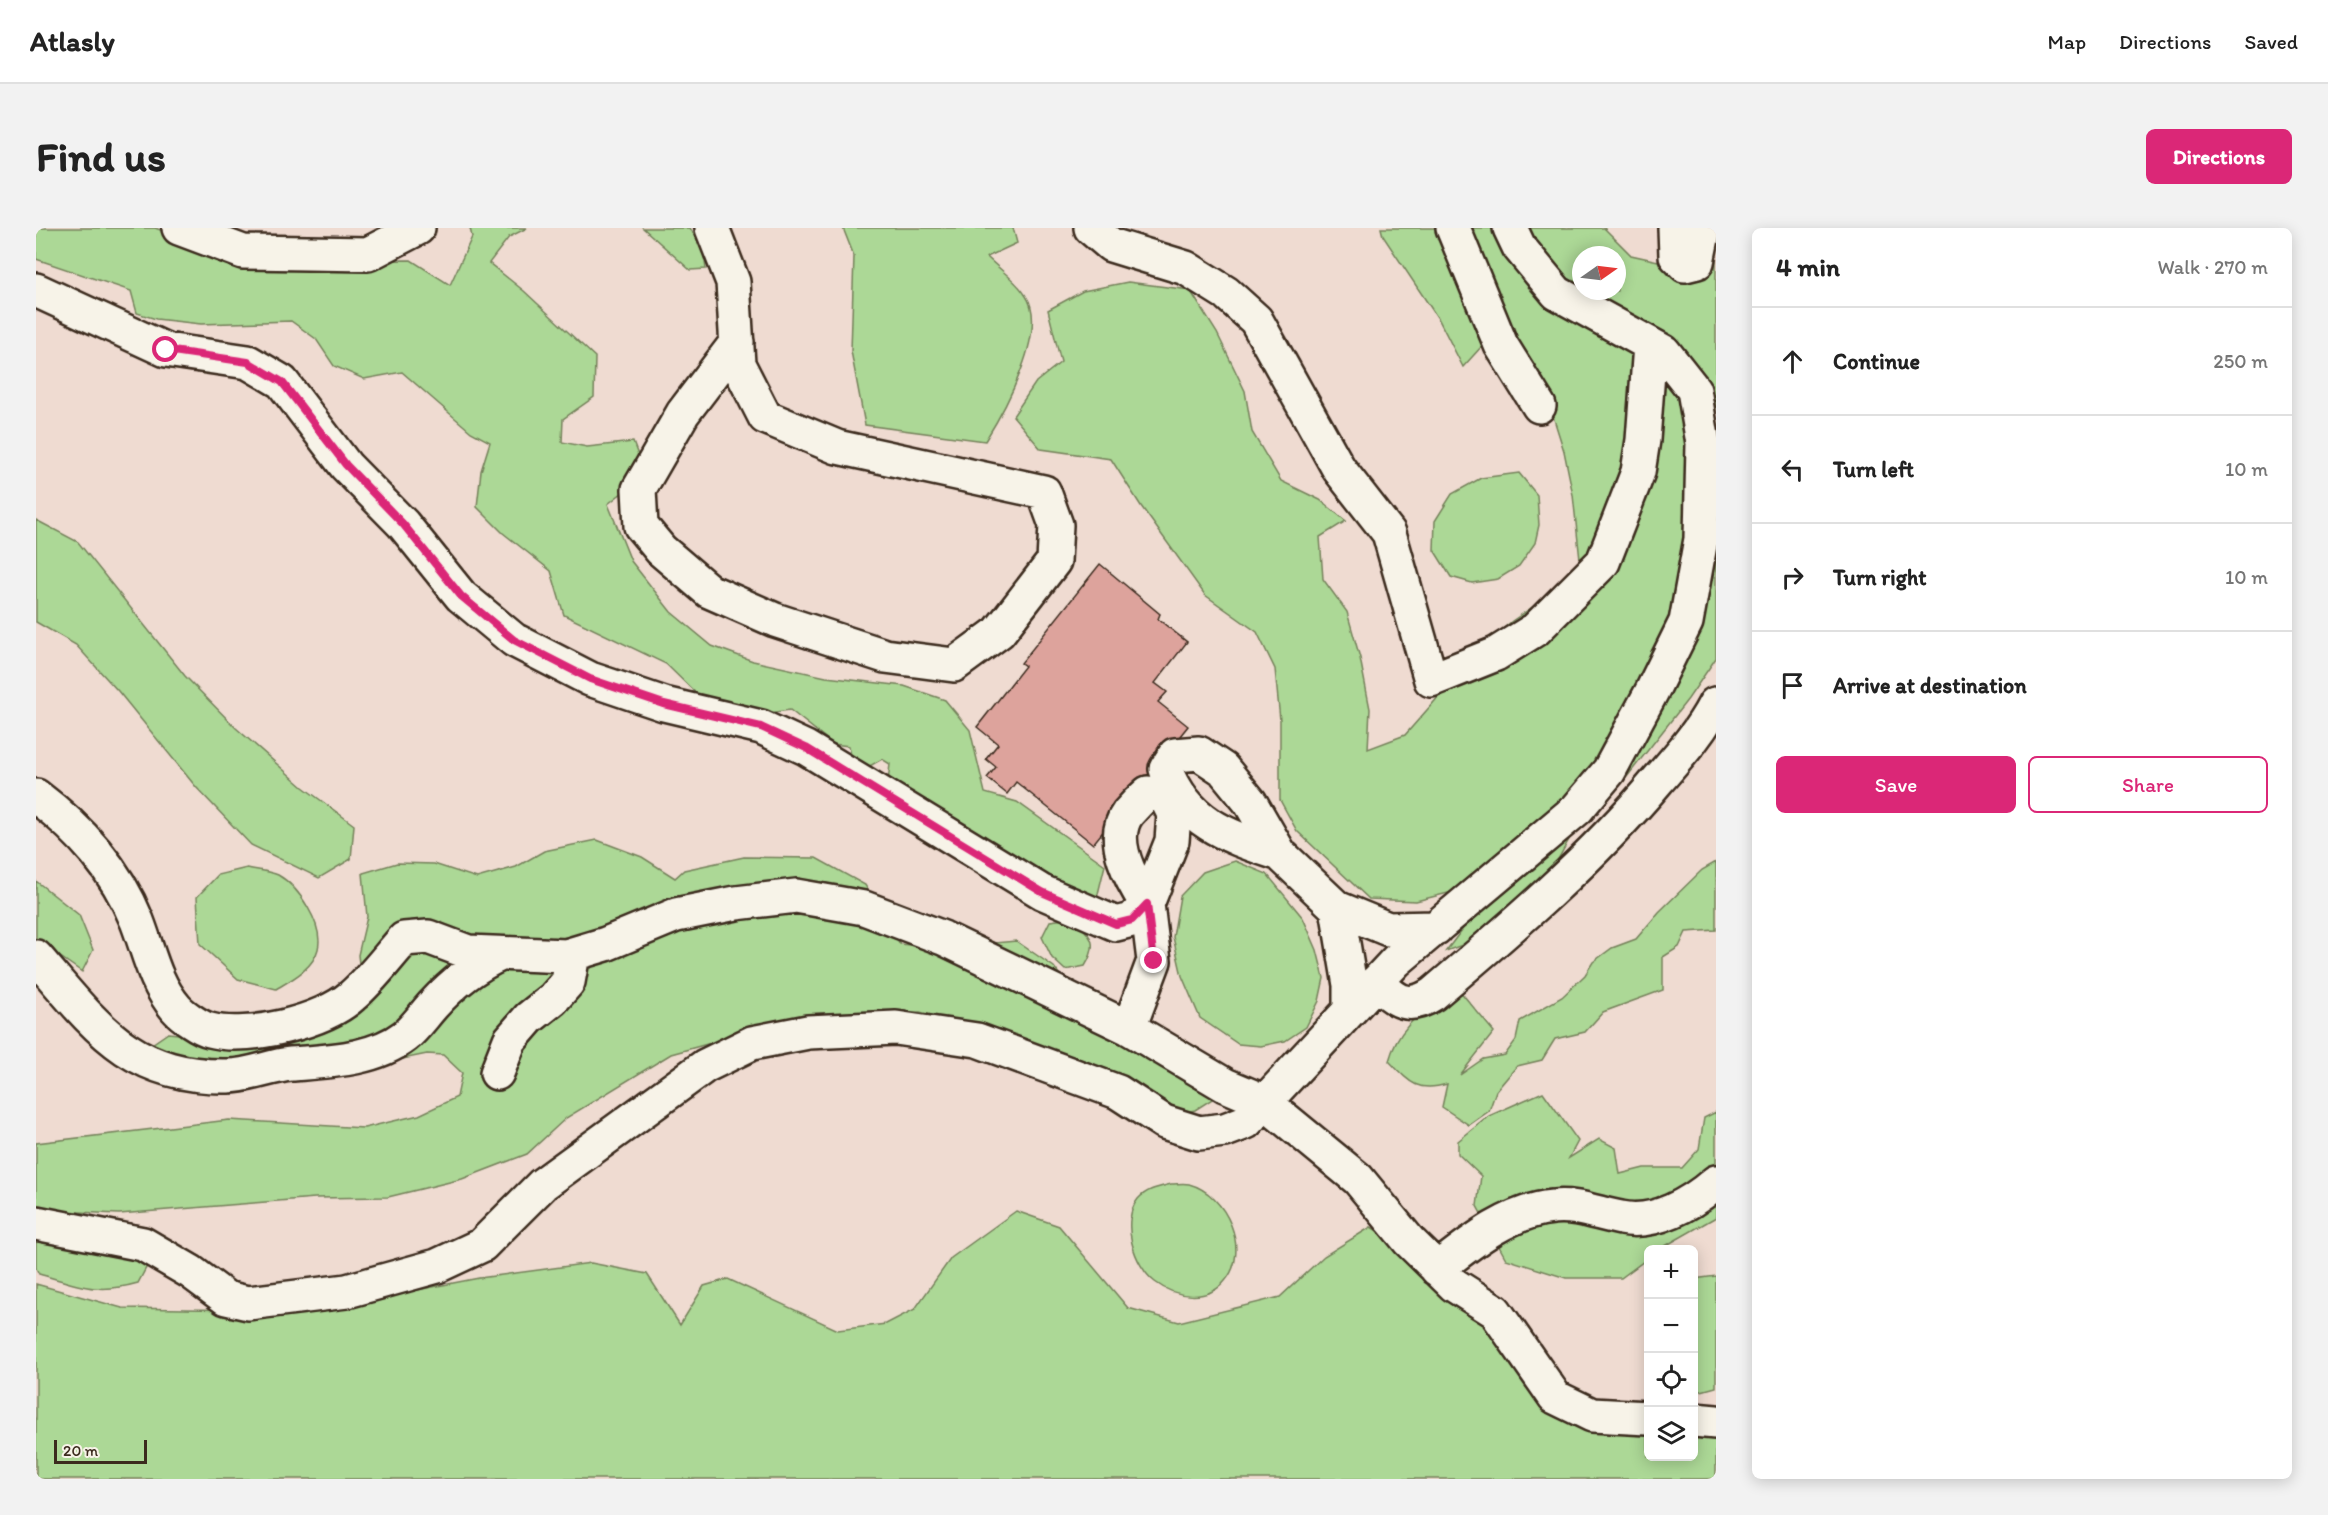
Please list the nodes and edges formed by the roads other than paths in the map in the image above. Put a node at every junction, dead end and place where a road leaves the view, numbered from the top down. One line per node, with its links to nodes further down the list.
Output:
1 (179, 228): 2 (street)
2 (418, 228)
3 (712, 228): 10 (street)
4 (1090, 228): 11 (street)
5 (1453, 228): 12 (street)
6 (1510, 228): 11 (street)
7 (1675, 228): 8 (street)
8 (1704, 228)
9 (36, 290): 26 (street)
10 (737, 342): 10 (street)
11 (1650, 345): 16 (street)
12 (1539, 406)
13 (1716, 704): 16 (street); 24 (street)
14 (36, 796): 19 (street)
15 (1280, 854): 17 (street)
16 (1513, 862): 18 (street)
17 (1337, 908): 18 (street); 25 (street)
18 (1436, 928): 24 (street)
19 (448, 945): 20 (street); 23 (street)
20 (501, 954): 21 (street); 23 (street)
21 (573, 954): 26 (street); 27 (street)
22 (36, 957): 23 (street)
23 (460, 978)
24 (1376, 982): 25 (street)
25 (1350, 1009): 28 (street)
26 (1129, 1028): 28 (street)
27 (497, 1072)
28 (1263, 1101): 30 (street); 31 (street)
29 (1716, 1182): 31 (street)
30 (36, 1223)
31 (1437, 1269): 32 (street)
32 (1644, 1418)
33 (1698, 1420): 34 (street)
34 (1716, 1422)

